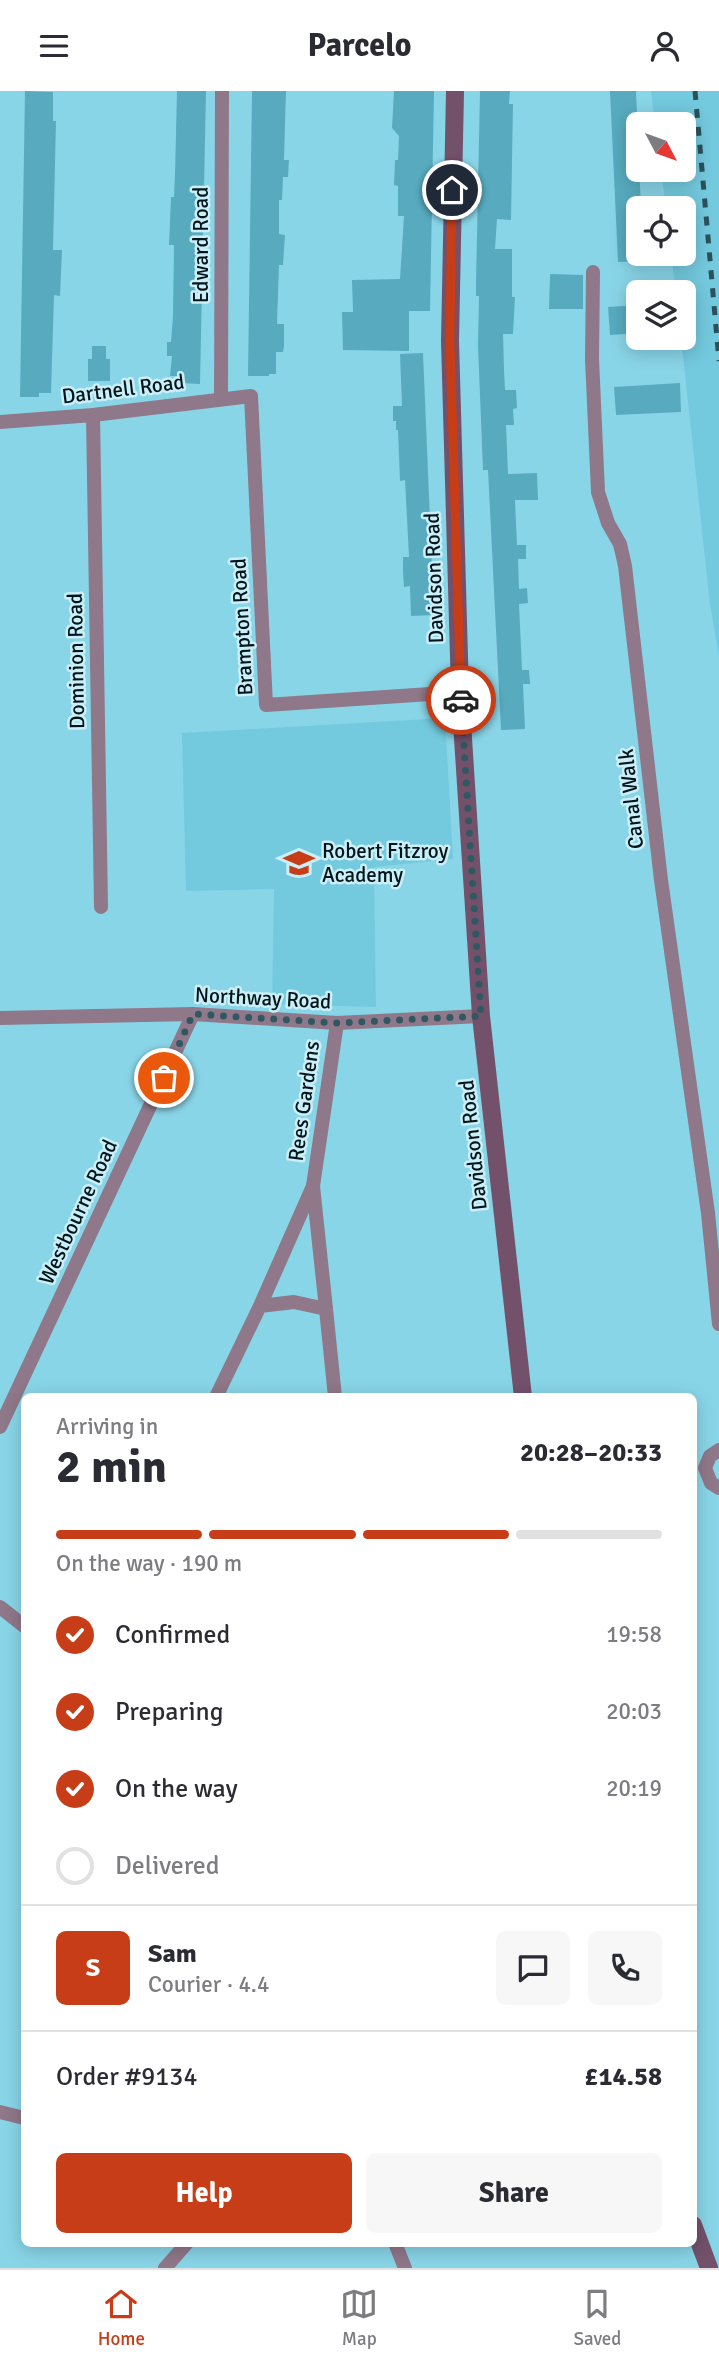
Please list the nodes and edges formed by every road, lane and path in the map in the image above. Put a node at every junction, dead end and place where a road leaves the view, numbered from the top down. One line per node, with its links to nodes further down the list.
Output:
1 (222, 91): 5 (street, Edward Road)
2 (455, 91): 8 (street, Davidson Road)
3 (593, 272): 17 (street, Canal Walk)
4 (251, 396): 5 (street, Dartnell Road); 8 (street, Brampton Road)
5 (221, 398): 6 (street, Dartnell Road)
6 (93, 415): 7 (street, Dartnell Road); 9 (street, Dominion Road)
7 (0, 422)
8 (460, 692): 11 (street, Davidson Road)
9 (101, 907)
10 (193, 1014): 12 (street, Northway Road); 13 (street, Northway Road); 21 (street, Westbourne Road)
11 (481, 1016): 13 (street, Northway Road); 20 (street, Davidson Road)
12 (0, 1018)
13 (337, 1023): 14 (street, Rees Gardens)
14 (313, 1186): 15 (street, Rees Gardens); 16 (street, Rees Gardens)
15 (260, 1306): 16 (street); 18 (street, Rees Gardens)
16 (326, 1309): 19 (street, Rees Gardens)
17 (719, 1324)
18 (218, 1393)
19 (335, 1393)
20 (523, 1393)
21 (0, 1427)
22 (719, 1450): 23 (street)
23 (700, 1475): 24 (street)
24 (719, 1488)
25 (0, 1607): 26 (street)
26 (21, 1624)
27 (0, 2112): 28 (street)
28 (21, 2116)
29 (697, 2236): 34 (street)
30 (183, 2247): 32 (street)
31 (397, 2247): 33 (street)
32 (165, 2268)
33 (405, 2268)
34 (709, 2268)

